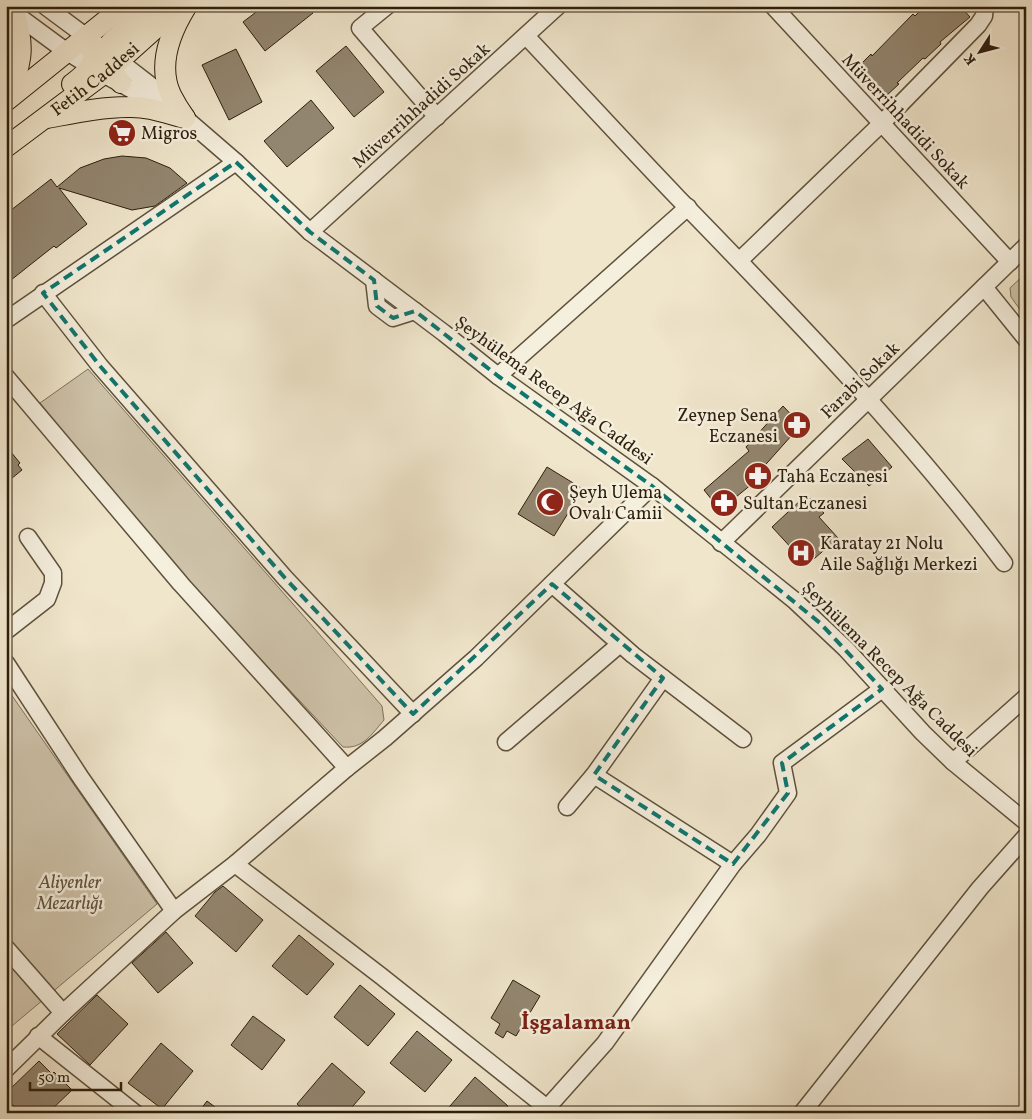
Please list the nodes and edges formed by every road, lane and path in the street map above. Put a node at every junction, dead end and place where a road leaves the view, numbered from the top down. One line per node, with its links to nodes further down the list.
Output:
1 (45, 6): 11 (street)
2 (124, 6): 11 (main road)
3 (154, 6): 14 (main road)
4 (180, 6): 14 (main road, Fetih Caddesi)
5 (186, 6): 18 (main road)
6 (387, 6): 16 (street)
7 (558, 6): 12 (street, Müverrihhadidi Sokak)
8 (772, 6): 19 (street, Müverrihhadidi Sokak)
9 (985, 6): 19 (street)
10 (11, 10): 13 (street, Şeyhülema Recep Ağa Caddesi); 15 (main road)
11 (86, 36): 13 (main road); 14 (main road)
12 (526, 36): 16 (street, Müverrihhadidi Sokak); 23 (street)
13 (67, 52): 14 (street, Şeyhülema Recep Ağa Caddesi); 15 (main road)
14 (108, 67): 17 (main road, Fetih Caddesi); 18 (street, Şeyhülema Recep Ağa Caddesi); 18 (street, Şeyhülema Recep Ağa Caddesi); 20 (main road)
15 (6, 100)
16 (437, 117): 24 (street, Müverrihhadidi Sokak)
17 (46, 118): 18 (main road); 21 (main road, Fetih Caddesi)
18 (185, 118): 22 (street, Şeyhülema Recep Ağa Caddesi)
19 (882, 123): 26 (street); 27 (street, Müverrihhadidi Sokak)
20 (6, 141)
21 (6, 147)
22 (236, 162): 24 (street, Şeyhülema Recep Ağa Caddesi); 29 (street)
23 (688, 207): 26 (street); 32 (street)
24 (310, 232): 32 (street, Şeyhülema Recep Ağa Caddesi)
25 (1026, 246): 27 (street, Farabi Sokak)
26 (740, 260): 34 (street)
27 (1010, 262): 28 (street, Farabi Sokak)
28 (984, 287): 31 (street); 34 (street, Farabi Sokak)
29 (43, 293): 30 (street); 46 (street)
30 (6, 320)
31 (1026, 339)
32 (498, 376): 35 (street, Şeyhülema Recep Ağa Caddesi)
33 (6, 377): 50 (street)
34 (868, 400): 37 (street, Farabi Sokak); 38 (street)
35 (652, 486): 37 (street, Şeyhülema Recep Ağa Caddesi); 39 (street)
36 (28, 537): 40 (street)
37 (721, 543): 44 (street, Şeyhülema Recep Ağa Caddesi)
38 (1004, 564)
39 (552, 584): 41 (street); 46 (street)
40 (6, 631)
41 (620, 644): 43 (street); 48 (street)
42 (6, 663): 57 (street)
43 (663, 678): 47 (street); 51 (street)
44 (882, 689): 49 (street, Şeyhülema Recep Ağa Caddesi); 56 (street)
45 (1026, 697): 49 (street)
46 (413, 714): 50 (street)
47 (743, 739)
48 (506, 742)
49 (953, 762): 53 (street, Şeyhülema Recep Ağa Caddesi)
50 (347, 768): 55 (street)
51 (594, 775): 52 (street); 56 (street)
52 (567, 807)
53 (1026, 822)
54 (1026, 836): 64 (street)
55 (235, 864): 57 (street); 62 (street)
56 (733, 864): 62 (street)
57 (174, 911): 59 (street)
58 (6, 948): 59 (street)
59 (63, 1013): 60 (street)
60 (38, 1036): 61 (street); 63 (street)
61 (6, 1069)
62 (548, 1111)
63 (135, 1113)
64 (802, 1113)

